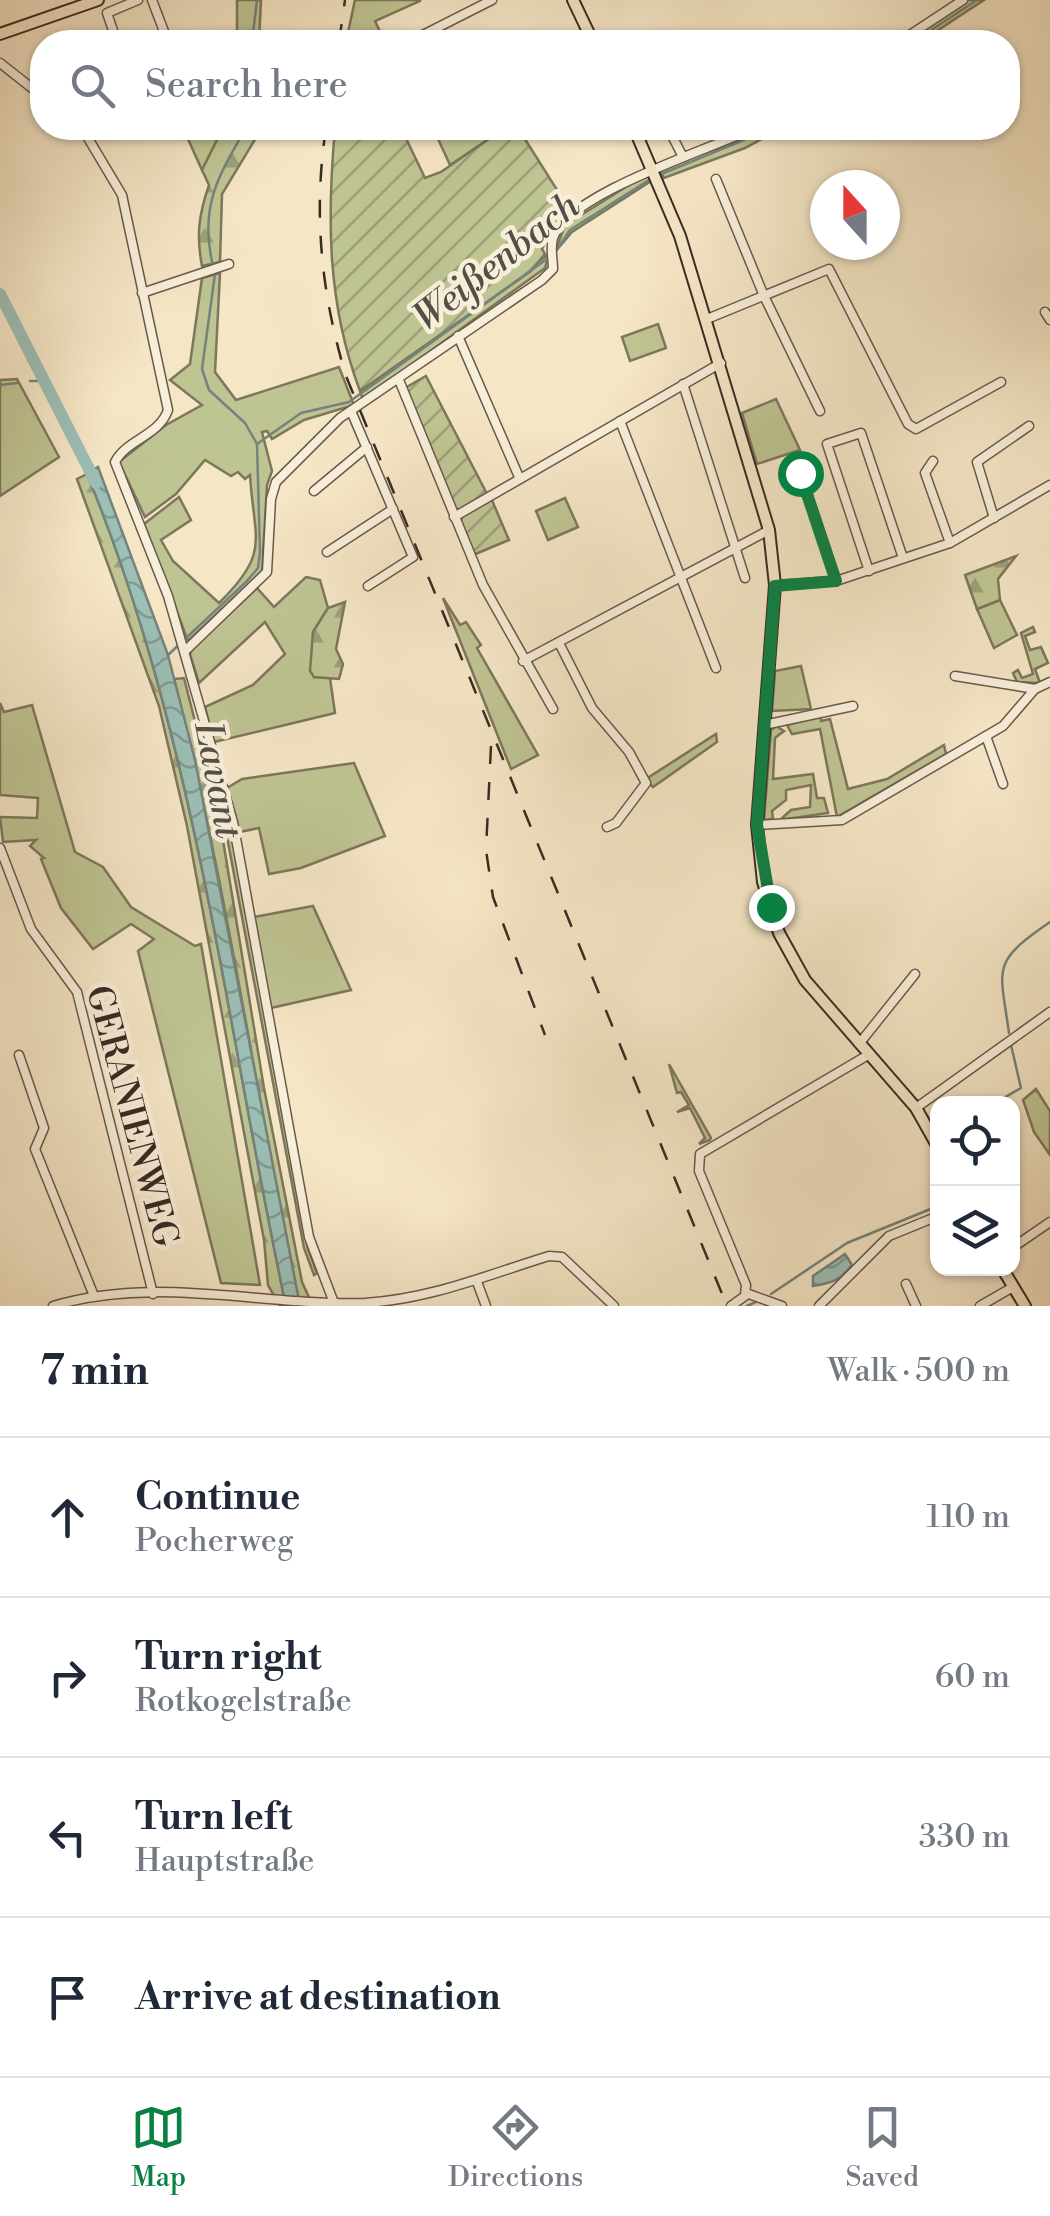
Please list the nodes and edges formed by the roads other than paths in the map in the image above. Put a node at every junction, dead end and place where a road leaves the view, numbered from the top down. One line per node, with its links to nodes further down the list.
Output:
1 (98, 0): 12 (main road)
2 (138, 0): 7 (street)
3 (152, 0): 8 (street)
4 (492, 0): 9 (street)
5 (573, 0): 10 (main road)
6 (963, 0): 11 (street)
7 (112, 30)
8 (163, 30)
9 (432, 30)
10 (587, 30)
11 (917, 30)
12 (0, 34)
13 (0, 64): 14 (street)
14 (30, 87)
15 (89, 140): 23 (street)
16 (639, 140): 20 (main road)
17 (674, 140): 19 (street)
18 (723, 140): 19 (street)
19 (682, 156): 20 (street)
20 (654, 173): 25 (main road); 26 (street)
21 (716, 178): 24 (street)
22 (229, 264): 23 (street)
23 (142, 292): 56 (street)
24 (764, 296): 25 (street); 29 (street); 32 (street)
25 (707, 320): 27 (main road)
26 (458, 336): 28 (street); 38 (street)
27 (722, 363): 30 (street); 44 (main road)
28 (400, 380): 31 (street); 42 (street)
29 (1001, 382)
30 (684, 384): 33 (street); 46 (street)
31 (351, 411): 35 (street); 56 (street)
32 (820, 411)
33 (620, 421): 38 (street); 50 (street)
34 (1030, 426): 43 (street)
35 (367, 447): 40 (street); 41 (street)
36 (934, 461): 45 (street)
37 (800, 473): 52 (street)
38 (519, 477): 42 (street)
39 (1050, 486): 43 (street)
40 (314, 491)
41 (393, 509): 47 (street); 53 (street)
42 (454, 518): 57 (street)
43 (994, 518): 45 (street)
44 (769, 530): 46 (street); 54 (main road)
45 (950, 543): 48 (street)
46 (736, 549): 50 (street); 51 (street)
47 (327, 552)
48 (902, 558): 49 (street); 49 (street)
49 (869, 571): 52 (street)
50 (681, 578): 55 (street); 58 (street)
51 (745, 578)
52 (836, 581): 54 (street)
53 (368, 586)
54 (775, 586): 65 (main road)
55 (559, 643): 57 (street); 69 (street)
56 (185, 648): 88 (street)
57 (523, 661): 64 (street)
58 (716, 668)
59 (955, 676): 61 (street)
60 (1048, 683): 61 (street); 62 (street)
61 (1035, 689): 66 (street)
62 (1050, 694)
63 (853, 706): 65 (street)
64 (553, 709)
65 (764, 725): 68 (main road)
66 (986, 736): 67 (street); 68 (street)
67 (1003, 784)
68 (757, 825): 73 (main road)
69 (607, 828)
70 (0, 848): 86 (street, GERANIENWEG)
71 (915, 974): 73 (street)
72 (1050, 1012): 76 (street)
73 (859, 1044): 75 (main road)
74 (19, 1055): 87 (street)
75 (868, 1055): 76 (main road); 85 (street)
76 (916, 1108): 77 (main road)
77 (930, 1133)
78 (930, 1219): 94 (street)
79 (1050, 1222): 80 (street)
80 (1020, 1243)
81 (1007, 1276): 84 (main road)
82 (477, 1282): 88 (street); 90 (street); 91 (street)
83 (906, 1284): 95 (street)
84 (1013, 1286): 96 (street); 97 (main road)
85 (746, 1293): 92 (street); 93 (street)
86 (153, 1294): 87 (street); 88 (street)
87 (94, 1296): 89 (street)
88 (334, 1303)
89 (53, 1306)
90 (486, 1306)
91 (614, 1306)
92 (731, 1306)
93 (782, 1306)
94 (819, 1306)
95 (916, 1306)
96 (980, 1306)
97 (1025, 1306)

